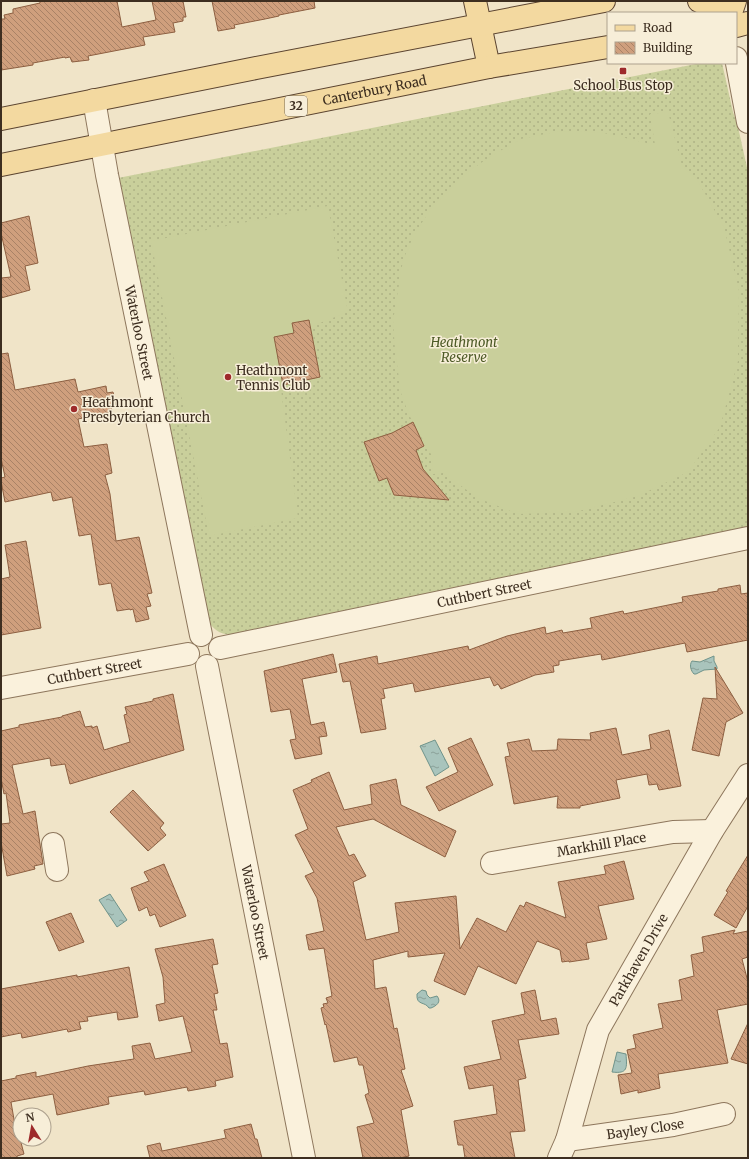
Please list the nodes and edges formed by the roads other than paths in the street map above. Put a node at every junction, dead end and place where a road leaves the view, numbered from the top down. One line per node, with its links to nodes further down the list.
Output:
1 (475, 1): 8 (main road)
2 (604, 1): 8 (main road)
3 (699, 1): 5 (main road)
4 (735, 1): 6 (main road)
5 (717, 12)
6 (732, 12)
7 (748, 23): 9 (main road)
8 (480, 25): 12 (main road); 13 (main road)
9 (737, 26)
10 (607, 47): 12 (main road, Canterbury Road / 32)
11 (737, 63): 15 (street)
12 (489, 67): 16 (main road, Canterbury Road / 32)
13 (94, 100): 14 (main road); 16 (street, Waterloo Street)
14 (1, 119)
15 (748, 122)
16 (102, 144): 17 (main road, Canterbury Road / 32); 19 (street, Waterloo Street)
17 (1, 165)
18 (748, 538): 20 (street, Cuthbert Street)
19 (201, 635): 20 (street); 21 (street)
20 (220, 648): 22 (street)
21 (188, 654): 22 (street); 23 (street, Cuthbert Street)
22 (207, 666): 31 (street, Waterloo Street)
23 (1, 688)
24 (748, 775): 25 (street, Parkhaven Drive)
25 (712, 831): 27 (street, Markhill Place); 30 (street, Parkhaven Drive)
26 (52, 844): 28 (street)
27 (492, 863)
28 (56, 870)
29 (724, 1114): 30 (street, Bayley Close)
30 (563, 1149)
31 (304, 1158)

